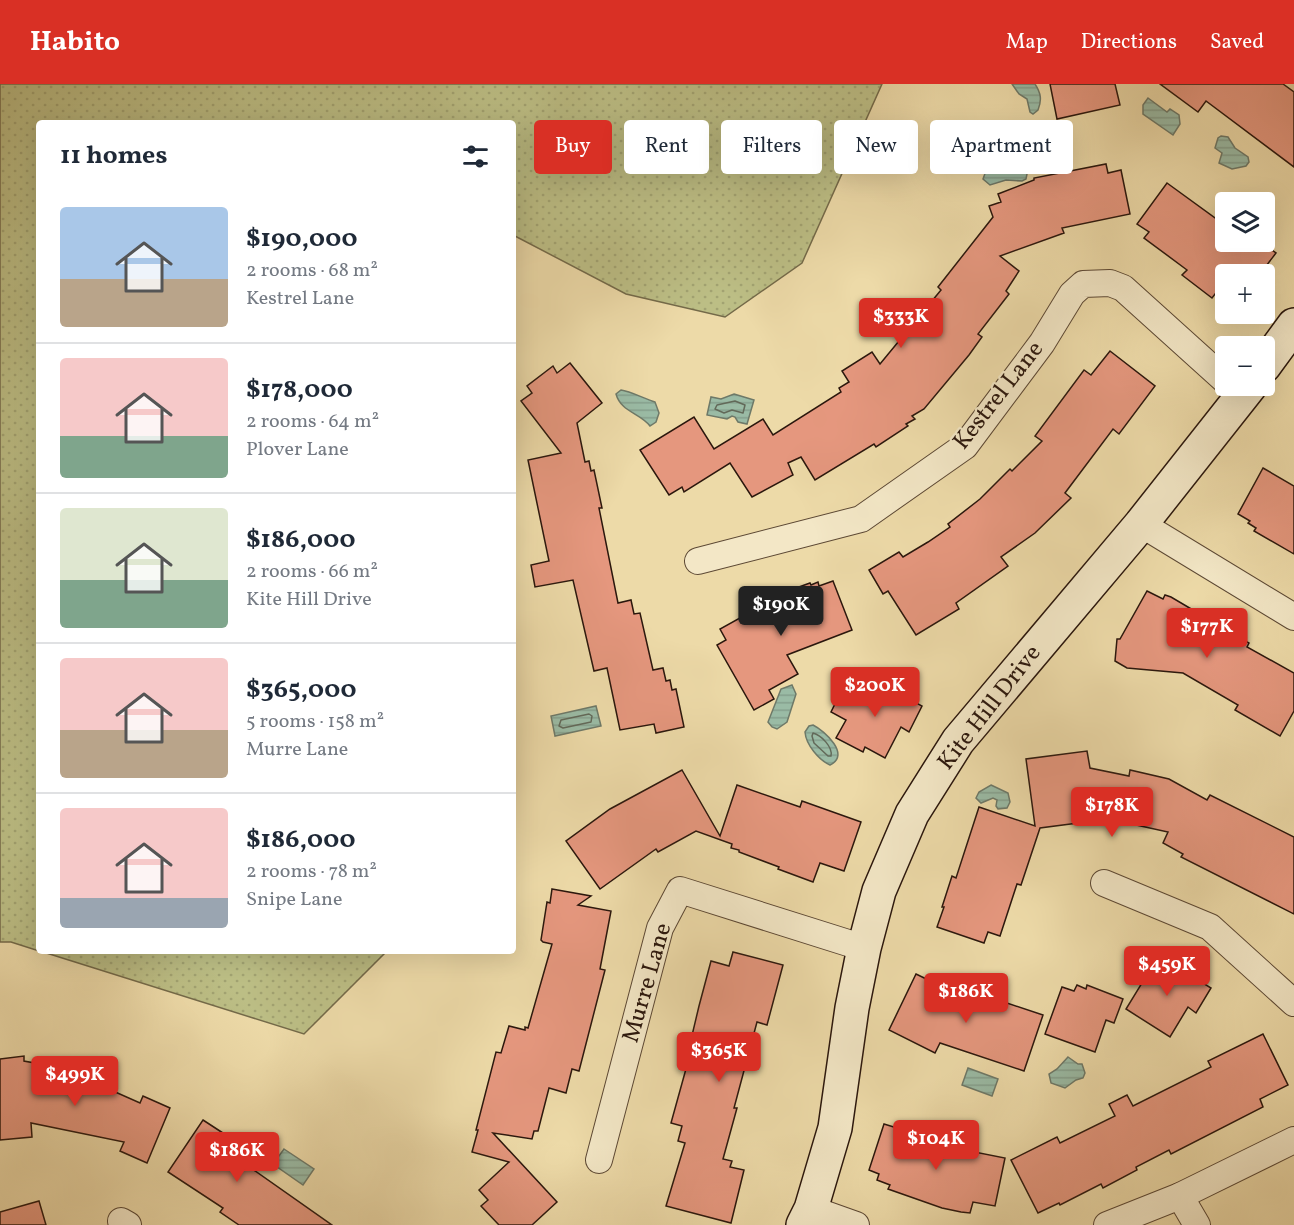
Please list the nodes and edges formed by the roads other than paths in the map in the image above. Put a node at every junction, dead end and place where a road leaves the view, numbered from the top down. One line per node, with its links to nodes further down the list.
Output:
1 (1294, 325): 2 (street)
2 (1275, 351)
3 (1215, 368): 6 (street, Kestrel Lane)
4 (1231, 396): 5 (street, Kite Hill Drive)
5 (1141, 524): 7 (street); 9 (street, Kite Hill Drive)
6 (698, 561)
7 (1294, 617)
8 (1104, 884): 10 (street)
9 (864, 948): 12 (street, Murre Lane); 14 (street, Kite Hill Drive)
10 (1294, 1003)
11 (1294, 1140): 13 (street)
12 (599, 1160)
13 (1180, 1197): 16 (street); 17 (street)
14 (807, 1217): 15 (street)
15 (856, 1225)
16 (1107, 1225)
17 (1197, 1225)

